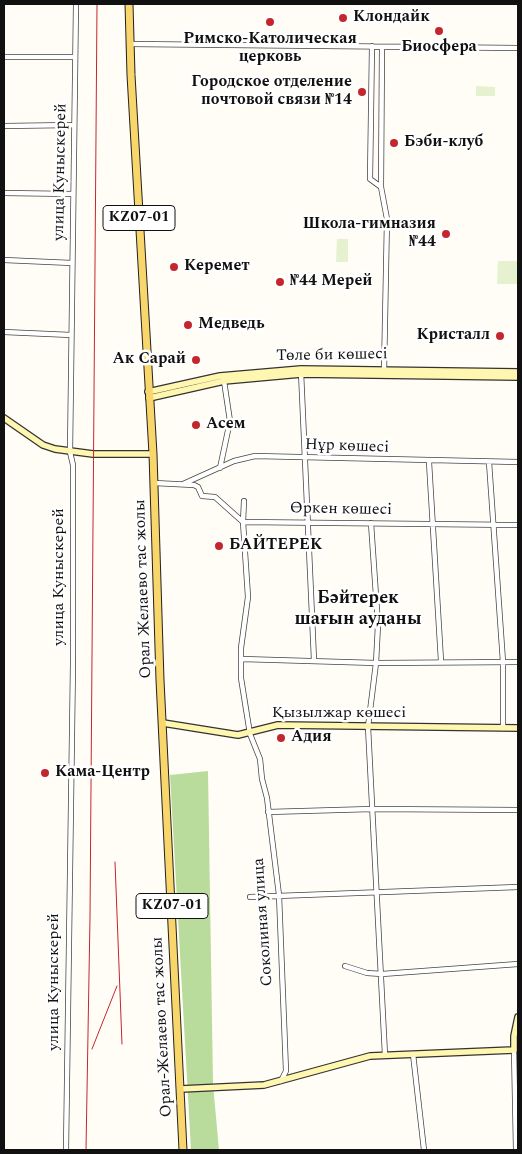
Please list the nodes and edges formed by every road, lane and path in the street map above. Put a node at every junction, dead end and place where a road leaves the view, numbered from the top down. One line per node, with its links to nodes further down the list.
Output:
1 (76, 4): 8 (street, улица Куныскерей)
2 (129, 4): 3 (main road, KZ07-01)
3 (129, 44): 4 (street); 23 (main road, KZ07-01)
4 (372, 46): 5 (street); 11 (street)
5 (382, 46): 6 (street); 11 (street)
6 (518, 48)
7 (4, 57): 8 (street)
8 (75, 57): 9 (street, улица Куныскерей)
9 (74, 125): 10 (street); 13 (street, улица Куныскерей)
10 (4, 126)
11 (381, 187): 19 (street)
12 (4, 193): 13 (street)
13 (73, 194): 15 (street, улица Куныскерей)
14 (4, 260): 15 (street)
15 (72, 263): 17 (street, улица Куныскерей)
16 (4, 332): 17 (street)
17 (71, 335): 25 (street, улица Куныскерей)
18 (301, 371): 19 (main road, Төле би көшесі); 22 (main road, Төле би көшесі); 23 (main road, Төле би көшесі); 27 (street)
19 (384, 372): 20 (main road, Төле би көшесі); 21 (main road, Төле би көшесі)
20 (518, 372)
21 (518, 377)
22 (224, 381): 23 (main road, Төле би көшесі); 31 (street)
23 (149, 395): 26 (main road, KZ07-01)
24 (4, 418): 25 (main road)
25 (70, 452): 26 (main road); 68 (street, улица Куныскерей)
26 (153, 454): 32 (main road, Орал Желаево тас жолы / KZ07-01)
27 (305, 458): 28 (street, Нұр көшесі); 31 (street, Нұр көшесі); 38 (street)
28 (429, 462): 29 (street, Нұр көшесі); 37 (street)
29 (489, 462): 30 (street, Нұр көшесі); 39 (street)
30 (518, 462)
31 (220, 469): 33 (street, Нұр көшесі)
32 (154, 483): 33 (street); 47 (main road, Орал Желаево тас жолы / KZ07-01)
33 (180, 485): 35 (street)
34 (244, 501): 35 (street, Соколиная улица)
35 (242, 522): 38 (street, Өркен көшесі); 41 (street, Соколиная улица)
36 (371, 523): 37 (street, Өркен көшесі); 38 (street, Өркен көшесі); 46 (street)
37 (431, 523): 39 (street, Өркен көшесі); 43 (street)
38 (309, 524): 42 (street)
39 (492, 524): 40 (street, Өркен көшесі); 44 (street)
40 (518, 525)
41 (242, 658): 42 (street); 51 (street, Соколиная улица)
42 (314, 660): 46 (street)
43 (441, 661): 44 (street); 46 (street)
44 (503, 662): 45 (street); 49 (street)
45 (518, 662)
46 (376, 663): 48 (street)
47 (162, 723): 51 (main road, Қызылжар көшесі); 67 (main road, Орал-Желаево тас жолы / KZ07-01)
48 (368, 727): 49 (main road, Қызылжар көшесі); 51 (main road, Қызылжар көшесі); 52 (street)
49 (503, 728): 50 (main road, Қызылжар көшесі)
50 (518, 728)
51 (250, 734): 54 (street, Соколиная улица)
52 (372, 809): 53 (street); 54 (street); 56 (street)
53 (518, 810)
54 (268, 812): 57 (street, Соколиная улица)
55 (518, 887): 56 (street)
56 (378, 892): 57 (street); 61 (street)
57 (279, 895): 58 (street); 66 (street, Соколиная улица)
58 (250, 897)
59 (518, 964): 61 (street)
60 (345, 966): 61 (street)
61 (382, 974): 65 (street)
62 (518, 1017): 63 (main road)
63 (514, 1050): 64 (main road); 71 (street)
64 (413, 1054): 65 (main road); 70 (street)
65 (385, 1055): 66 (main road)
66 (281, 1081): 67 (main road)
67 (181, 1090): 69 (main road, Орал-Желаево тас жолы / KZ07-01)
68 (66, 1150)
69 (183, 1150)
70 (424, 1150)
71 (516, 1150)

